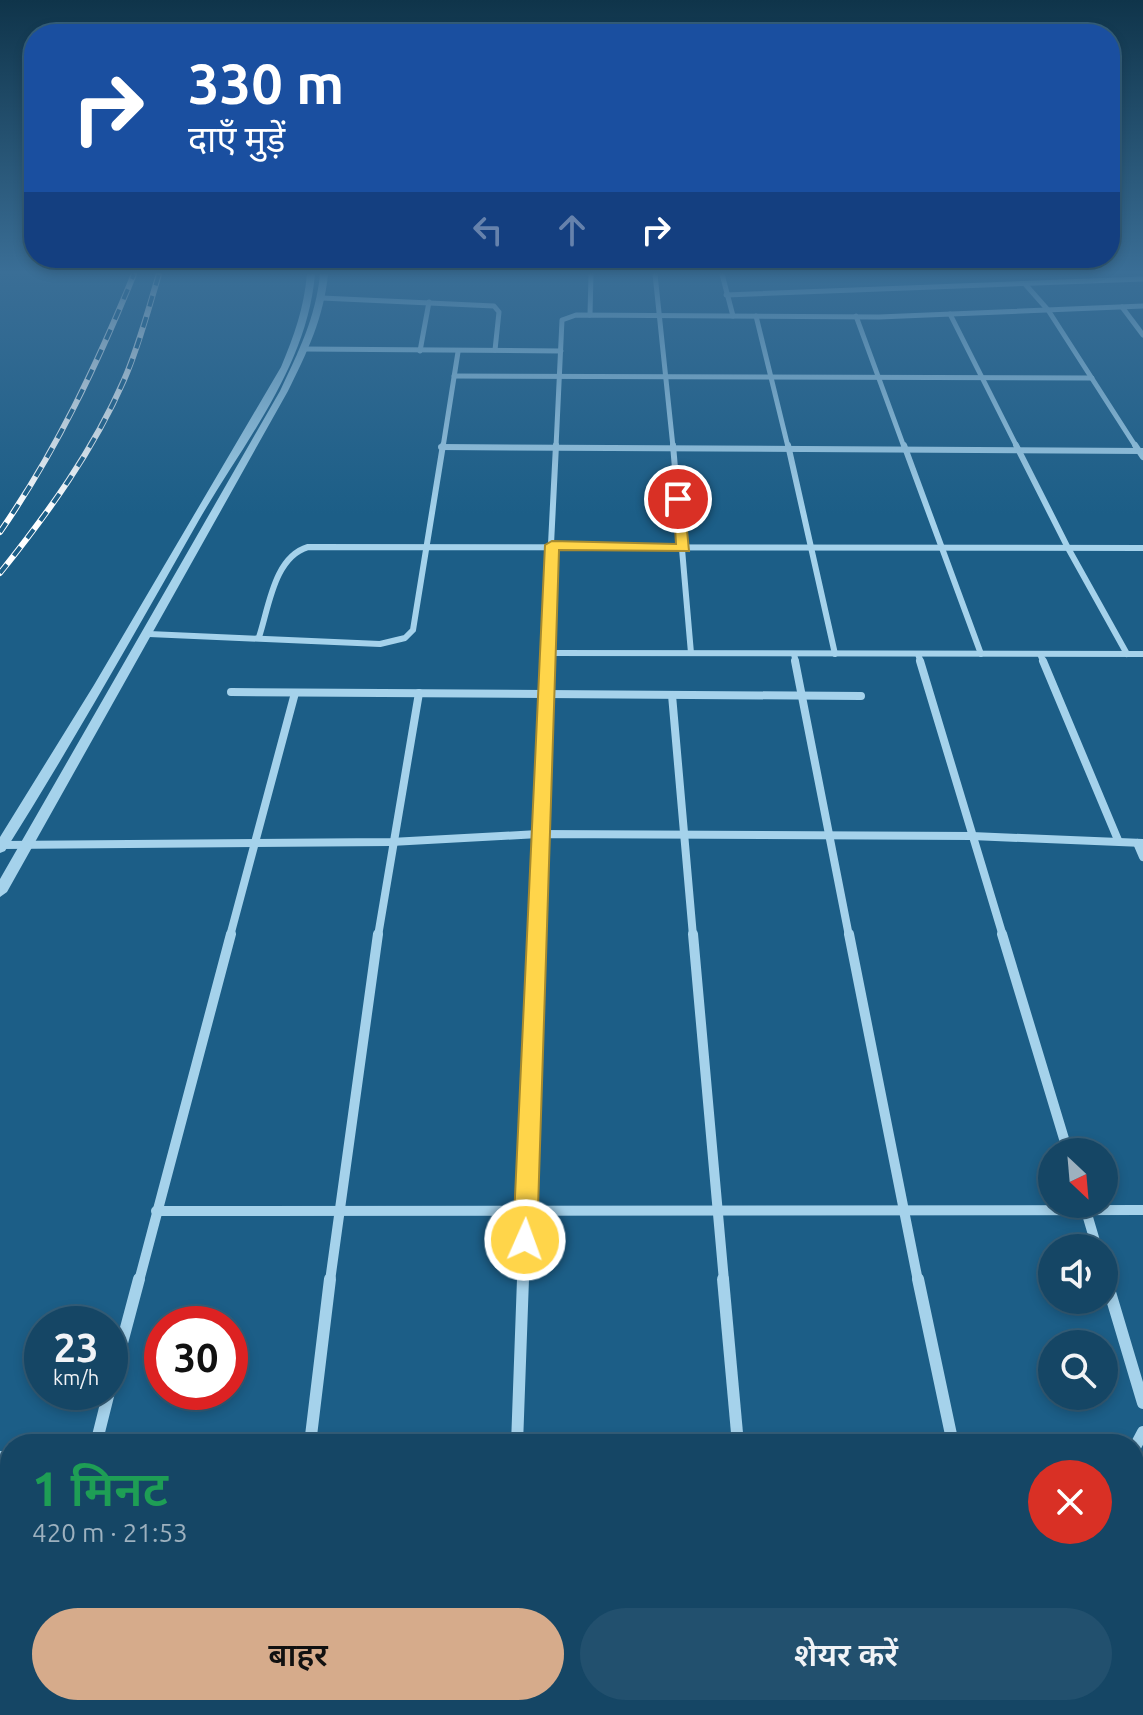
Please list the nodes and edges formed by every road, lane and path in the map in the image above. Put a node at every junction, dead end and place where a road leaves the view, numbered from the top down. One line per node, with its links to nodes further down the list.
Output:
1 (288, 354): 57 (street)
2 (301, 354): 31 (street)
3 (458, 354): 10 (street)
4 (561, 354): 11 (street)
5 (663, 354): 12 (street)
6 (765, 354): 13 (street)
7 (870, 354): 14 (street)
8 (971, 354): 15 (street)
9 (1076, 354): 16 (street)
10 (454, 376): 11 (street); 17 (street)
11 (560, 376): 12 (street); 18 (street)
12 (665, 377): 13 (street); 19 (street)
13 (770, 377): 14 (street); 20 (street)
14 (878, 377): 15 (street); 21 (street)
15 (984, 378): 16 (street); 22 (street)
16 (1092, 378): 23 (street)
17 (441, 447): 18 (street); 25 (street)
18 (556, 448): 19 (street); 24 (street)
19 (672, 449): 20 (street); 30 (street)
20 (787, 449): 21 (street); 26 (street)
21 (905, 450): 22 (street); 27 (street)
22 (1022, 450): 23 (street); 28 (street)
23 (1142, 453)
24 (552, 545): 25 (street); 30 (street); 33 (street)
25 (427, 546): 32 (street); 32 (street)
26 (813, 548): 27 (street); 30 (street); 36 (street)
27 (943, 548): 28 (street); 38 (street)
28 (1068, 548): 29 (street); 40 (street)
29 (1143, 548)
30 (684, 549): 34 (street)
31 (149, 634): 32 (street); 58 (street)
32 (259, 637)
33 (546, 653): 34 (street); 45 (street)
34 (691, 653): 35 (street)
35 (794, 654): 36 (street); 47 (street)
36 (835, 654): 37 (street)
37 (918, 654): 38 (street); 52 (street)
38 (981, 654): 39 (street)
39 (1040, 654): 40 (street); 53 (street)
40 (1127, 654): 41 (street)
41 (1142, 656)
42 (231, 692): 43 (street)
43 (295, 693): 44 (street); 54 (street)
44 (419, 693): 45 (street); 55 (street)
45 (544, 694): 46 (street); 49 (street)
46 (672, 695): 47 (street); 50 (street)
47 (802, 696): 48 (street); 51 (street)
48 (861, 696)
49 (538, 834): 50 (street); 55 (street); 68 (street)
50 (684, 835): 51 (street); 69 (street)
51 (830, 836): 52 (street); 64 (street)
52 (972, 836): 53 (street); 61 (street)
53 (1118, 840): 56 (street)
54 (253, 842): 55 (street); 58 (street); 66 (street)
55 (391, 842): 67 (street)
56 (1140, 843): 59 (street)
57 (1, 846): 58 (street)
58 (26, 846): 60 (street)
59 (1143, 857)
60 (0, 892)
61 (1064, 1138)
62 (1038, 1208): 64 (street)
63 (1118, 1209): 65 (street)
64 (903, 1210): 69 (street); 78 (street)
65 (1143, 1210)
66 (156, 1211): 67 (street); 71 (street)
67 (338, 1211): 68 (street); 75 (street)
68 (526, 1211): 69 (street); 76 (street)
69 (718, 1211): 77 (street)
70 (1117, 1314): 72 (street)
71 (128, 1320)
72 (1143, 1403)
73 (105, 1410): 74 (street)
74 (99, 1434)
75 (311, 1434)
76 (517, 1434)
77 (737, 1434)
78 (951, 1434)

